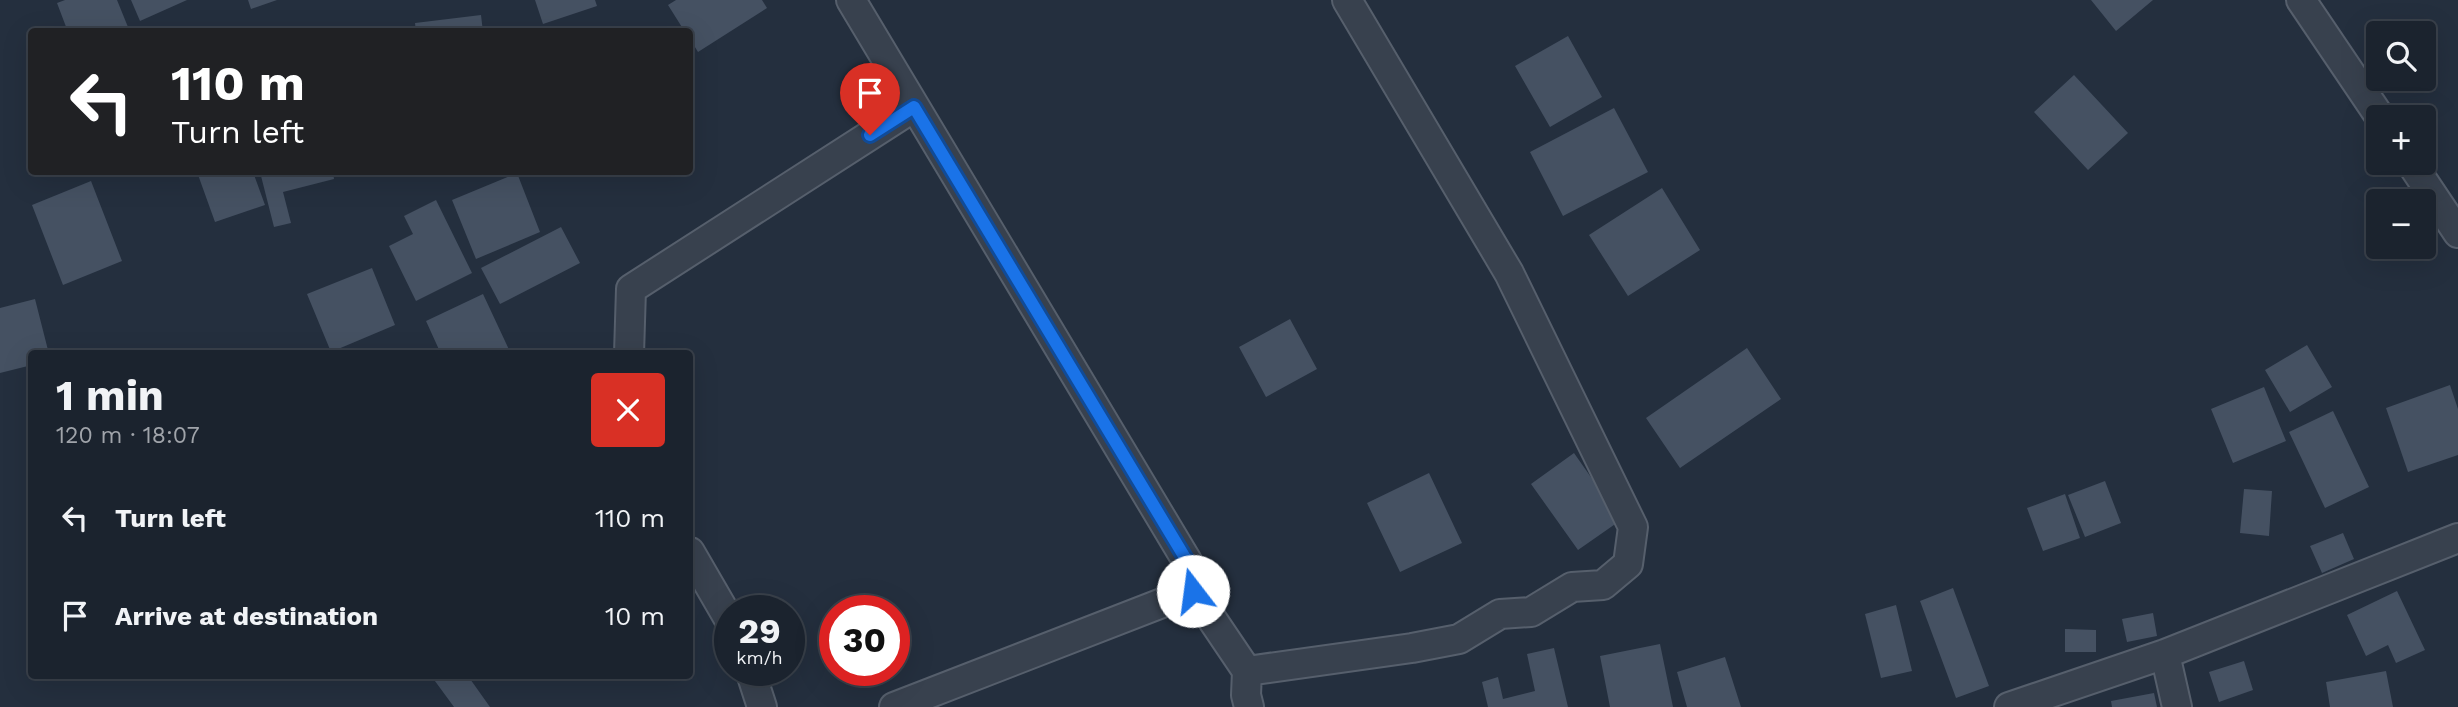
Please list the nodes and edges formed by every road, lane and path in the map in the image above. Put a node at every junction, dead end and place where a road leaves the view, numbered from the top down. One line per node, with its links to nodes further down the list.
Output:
1 (851, 0): 5 (street)
2 (1347, 0): 14 (street)
3 (2301, 0): 4 (street)
4 (2372, 105)
5 (914, 107): 8 (street); 11 (street)
6 (2419, 175): 7 (street)
7 (2458, 233)
8 (629, 350)
9 (2458, 538): 13 (street)
10 (693, 557): 12 (street)
11 (1193, 591): 14 (street); 17 (street)
12 (715, 595)
13 (2165, 654): 19 (street); 20 (street)
14 (1247, 671): 18 (street)
15 (755, 686): 16 (street)
16 (762, 707)
17 (894, 707)
18 (1249, 707)
19 (2009, 707)
20 (2177, 707)

